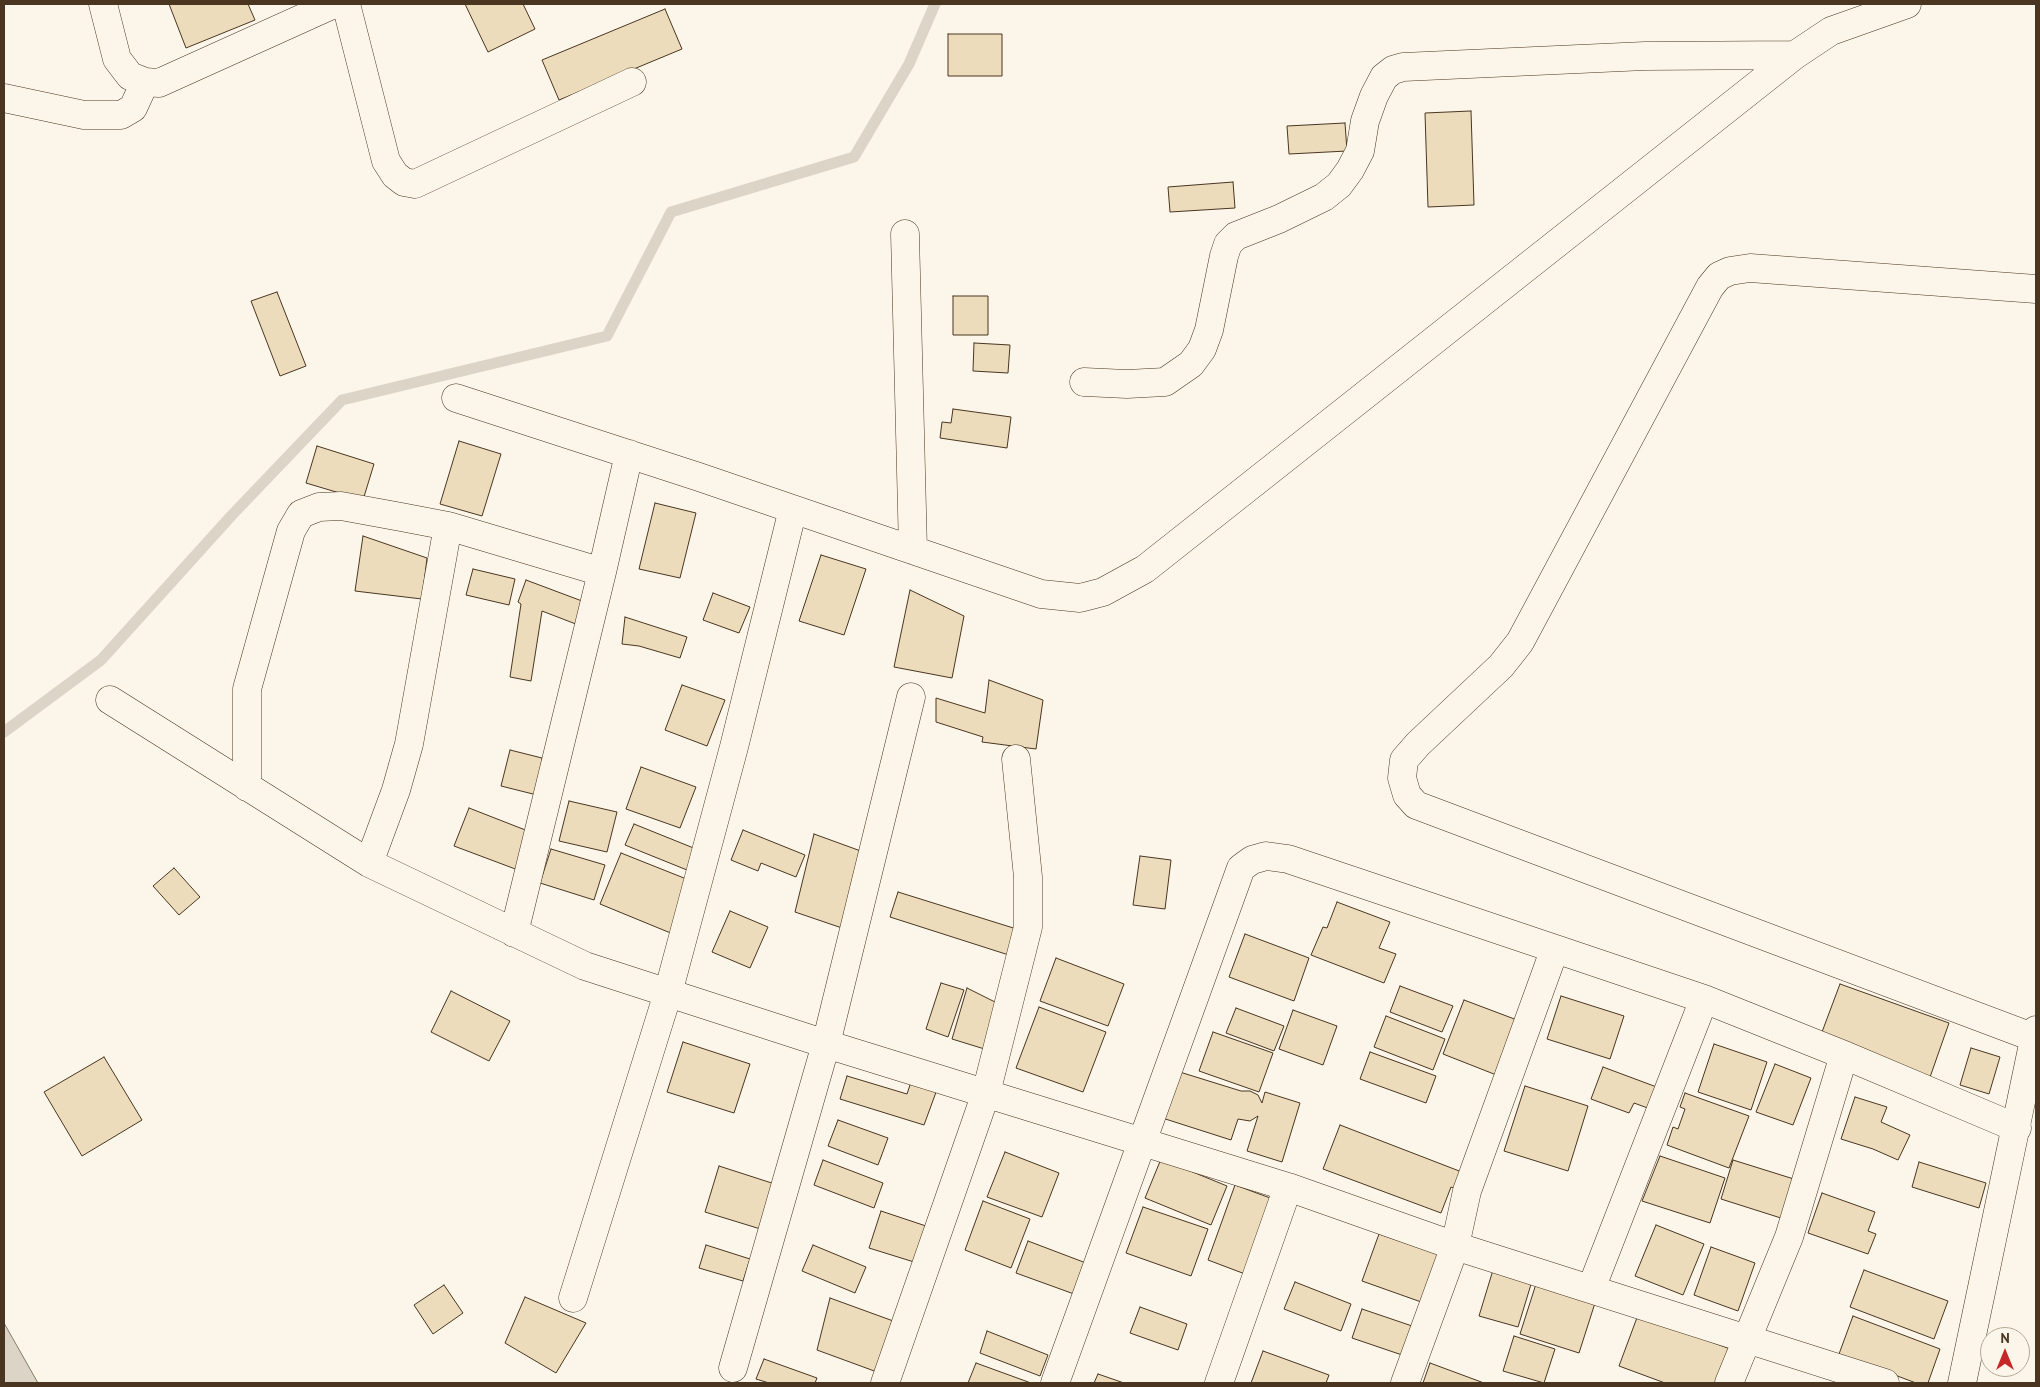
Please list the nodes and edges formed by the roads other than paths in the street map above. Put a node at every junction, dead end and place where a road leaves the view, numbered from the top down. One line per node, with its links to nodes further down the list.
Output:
1 (103, 4): 6 (street)
2 (334, 4): 6 (street)
3 (346, 4): 7 (street)
4 (1907, 4): 5 (street)
5 (1794, 55): 11 (street); 16 (street)
6 (145, 82): 8 (street)
7 (632, 82)
8 (4, 98)
9 (904, 234): 16 (street)
10 (2036, 289): 27 (street)
11 (1084, 382)
12 (456, 398): 13 (street)
13 (628, 454): 14 (street); 17 (street)
14 (793, 509): 16 (street); 25 (street)
15 (448, 526): 17 (street); 21 (street); 22 (street)
16 (912, 550)
17 (602, 572): 23 (street)
18 (911, 697): 28 (street)
19 (110, 700): 21 (street)
20 (1016, 759): 30 (street)
21 (248, 787): 22 (street)
22 (369, 863): 23 (street)
23 (514, 933): 25 (street)
24 (1554, 951): 26 (street); 32 (street); 34 (street)
25 (668, 993): 28 (street); 36 (street)
26 (1704, 999): 29 (street); 35 (street)
27 (2036, 1034): 31 (street)
28 (826, 1044): 30 (street); 38 (street)
29 (1844, 1055): 31 (street); 37 (street)
30 (986, 1093): 32 (street); 39 (street)
31 (2017, 1128): 45 (street)
32 (1141, 1142): 33 (street); 40 (street)
33 (1288, 1187): 34 (street); 41 (street)
34 (1456, 1246): 35 (street); 42 (street)
35 (1591, 1290): 37 (street)
36 (573, 1298)
37 (1746, 1340): 43 (street); 44 (street)
38 (733, 1368)
39 (885, 1383)
40 (1055, 1383)
41 (1219, 1383)
42 (1405, 1383)
43 (1728, 1383)
44 (1885, 1383)
45 (1962, 1383)

